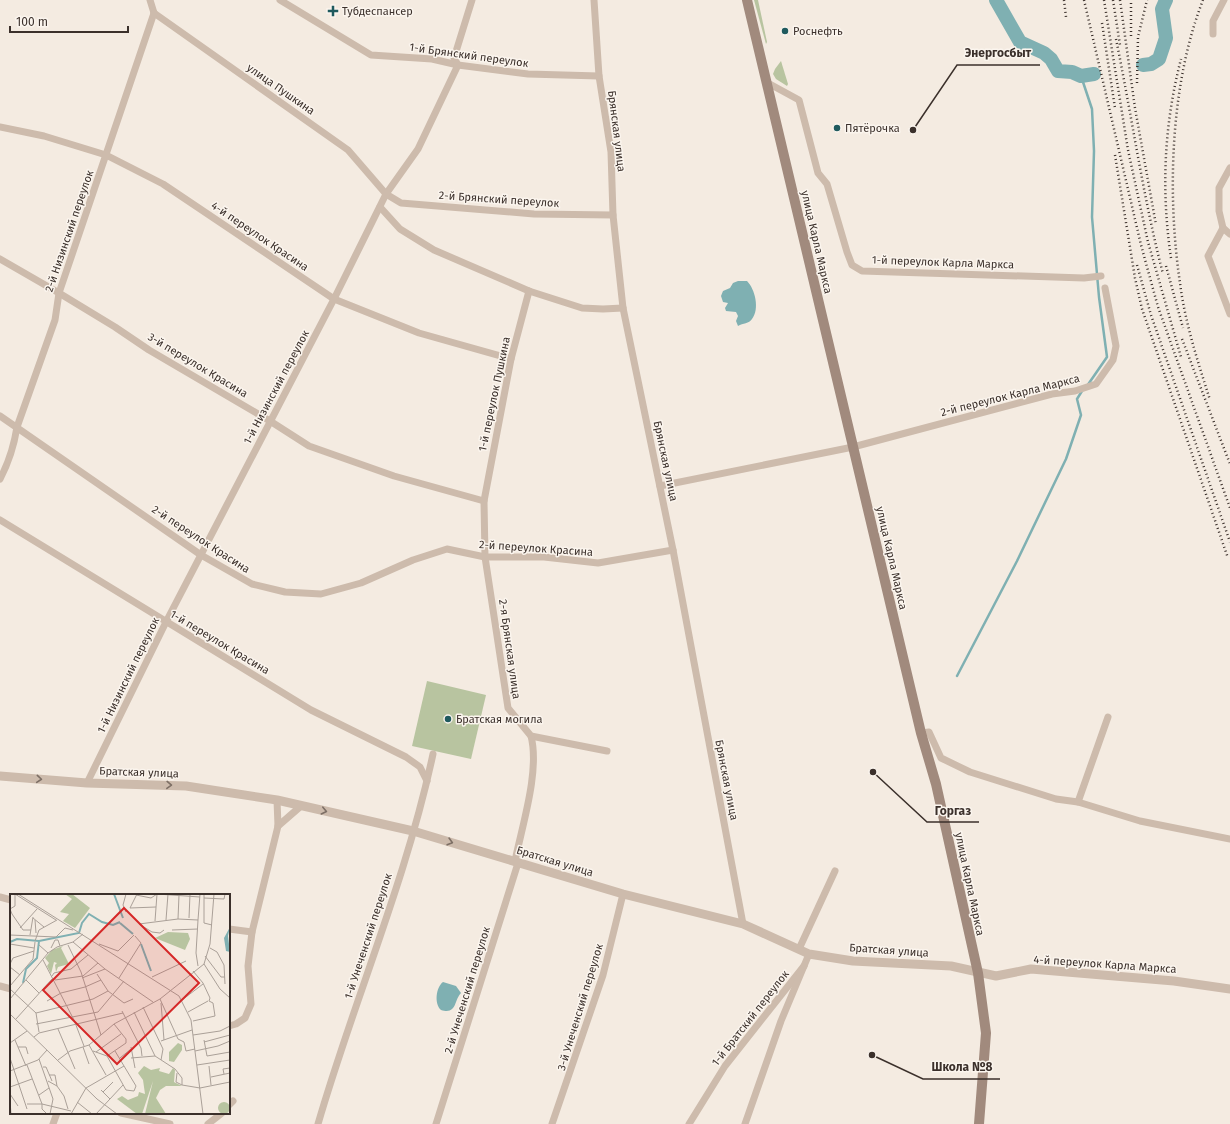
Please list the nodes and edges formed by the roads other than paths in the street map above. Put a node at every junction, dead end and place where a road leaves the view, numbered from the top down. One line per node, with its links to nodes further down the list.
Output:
1 (150, 0): 7 (street)
2 (280, 0): 9 (street, 1-й Брянский переулок)
3 (472, 0): 9 (street, 1-й Низинский переулок)
4 (594, 0): 10 (street, Брянская улица)
5 (747, 0): 11 (main road, улица Карла Маркса)
6 (1224, 0): 8 (street)
7 (154, 13): 13 (street, 2-й Низинский переулок); 15 (street, улица Пушкина)
8 (1213, 34)
9 (458, 65): 10 (street, 1-й Брянский переулок); 15 (street, 1-й Низинский переулок)
10 (599, 76): 17 (street, Брянская улица)
11 (766, 82): 21 (street, 1-й переулок Карла Маркса); 32 (main road, улица Карла Маркса)
12 (0, 127): 13 (street, 4-й переулок Красина)
13 (106, 155): 24 (street, 2-й Низинский переулок); 25 (street, 4-й переулок Красина)
14 (1230, 168): 18 (street)
15 (386, 194): 16 (street, 1-й Низинский переулок); 17 (street, 2-й Брянский переулок)
16 (380, 208): 23 (street); 25 (street, 1-й Низинский переулок)
17 (613, 215): 26 (street, Брянская улица)
18 (1223, 228): 19 (street); 27 (street)
19 (1230, 234)
20 (0, 259): 24 (street, 3-й переулок Красина)
21 (1101, 276)
22 (1105, 288): 32 (street, 2-й переулок Карла Маркса)
23 (528, 291): 26 (street); 28 (street, 1-й переулок Пушкина)
24 (59, 293): 30 (street, 3-й переулок Красина); 31 (street, 2-й Низинский переулок)
25 (334, 299): 28 (street, 4-й переулок Красина); 30 (street, 1-й Низинский переулок)
26 (623, 308): 34 (street, Брянская улица)
27 (1230, 314)
28 (511, 359): 35 (street, 1-й переулок Пушкина)
29 (0, 416): 31 (street, 2-й переулок Красина)
30 (270, 421): 35 (street, 3-й переулок Красина); 38 (street, 1-й Низинский переулок)
31 (17, 427): 33 (street, 2-й Низинский переулок); 38 (street, 2-й переулок Красина)
32 (853, 447): 34 (street, 2-й переулок Карла Маркса); 42 (main road, улица Карла Маркса)
33 (0, 480)
34 (660, 486): 37 (street, Брянская улица)
35 (484, 501): 39 (street, 1-й переулок Пушкина)
36 (0, 520): 40 (street, 1-й переулок Красина)
37 (673, 550): 39 (street, 2-й переулок Красина); 60 (street, Брянская улица)
38 (202, 555): 39 (street, 2-й переулок Красина); 40 (street, 1-й Низинский переулок)
39 (485, 557): 43 (street, 2-я Брянская улица)
40 (166, 622): 47 (street, 1-й переулок Красина); 48 (street, 1-й Низинский переулок)
41 (1108, 717): 50 (street)
42 (921, 733): 50 (street); 66 (main road, улица Карла Маркса)
43 (531, 736): 44 (street); 55 (street)
44 (607, 751)
45 (433, 754): 47 (street, 1-й Унеченский переулок)
46 (0, 776): 48 (street, Братская улица, one-way to 48)
47 (427, 781): 53 (street, 1-й Унеченский переулок)
48 (87, 783): 49 (street, Братская улица, one-way to 49)
49 (277, 800): 51 (street, Братская улица); 52 (street)
50 (1078, 802): 54 (street)
51 (301, 806): 52 (street); 53 (street, Братская улица, one-way to 53)
52 (278, 826): 62 (street)
53 (413, 831): 55 (street, Братская улица, one-way to 55); 79 (street, 1-й Унеченский переулок)
54 (1230, 840)
55 (517, 862): 57 (street, Братская улица); 80 (street, 2-й Унеченский переулок)
56 (835, 871): 63 (street)
57 (623, 894): 60 (street, Братская улица); 81 (street, 3-й Унеченский переулок)
58 (0, 898): 59 (street)
59 (10, 900)
60 (743, 924): 63 (street, Братская улица)
61 (230, 928): 62 (street)
62 (252, 932): 70 (street)
63 (799, 949): 64 (street, Братская улица)
64 (809, 954): 65 (street, 1-й Братский переулок); 66 (street, Братская улица)
65 (804, 966): 82 (street, 1-й Братский переулок); 83 (street, 1-й Братский переулок)
66 (978, 973): 69 (street, 4-й переулок Карла Маркса); 84 (main road, улица Карла Маркса)
67 (0, 986): 68 (street)
68 (10, 989)
69 (1230, 989)
70 (230, 1026)
71 (57, 1114): 75 (street)
72 (125, 1114): 76 (street)
73 (221, 1114): 77 (street)
74 (222, 1114): 78 (street)
75 (53, 1124)
76 (170, 1124)
77 (208, 1124)
78 (218, 1124)
79 (318, 1124)
80 (436, 1124)
81 (552, 1124)
82 (689, 1124)
83 (745, 1124)
84 (979, 1124)

